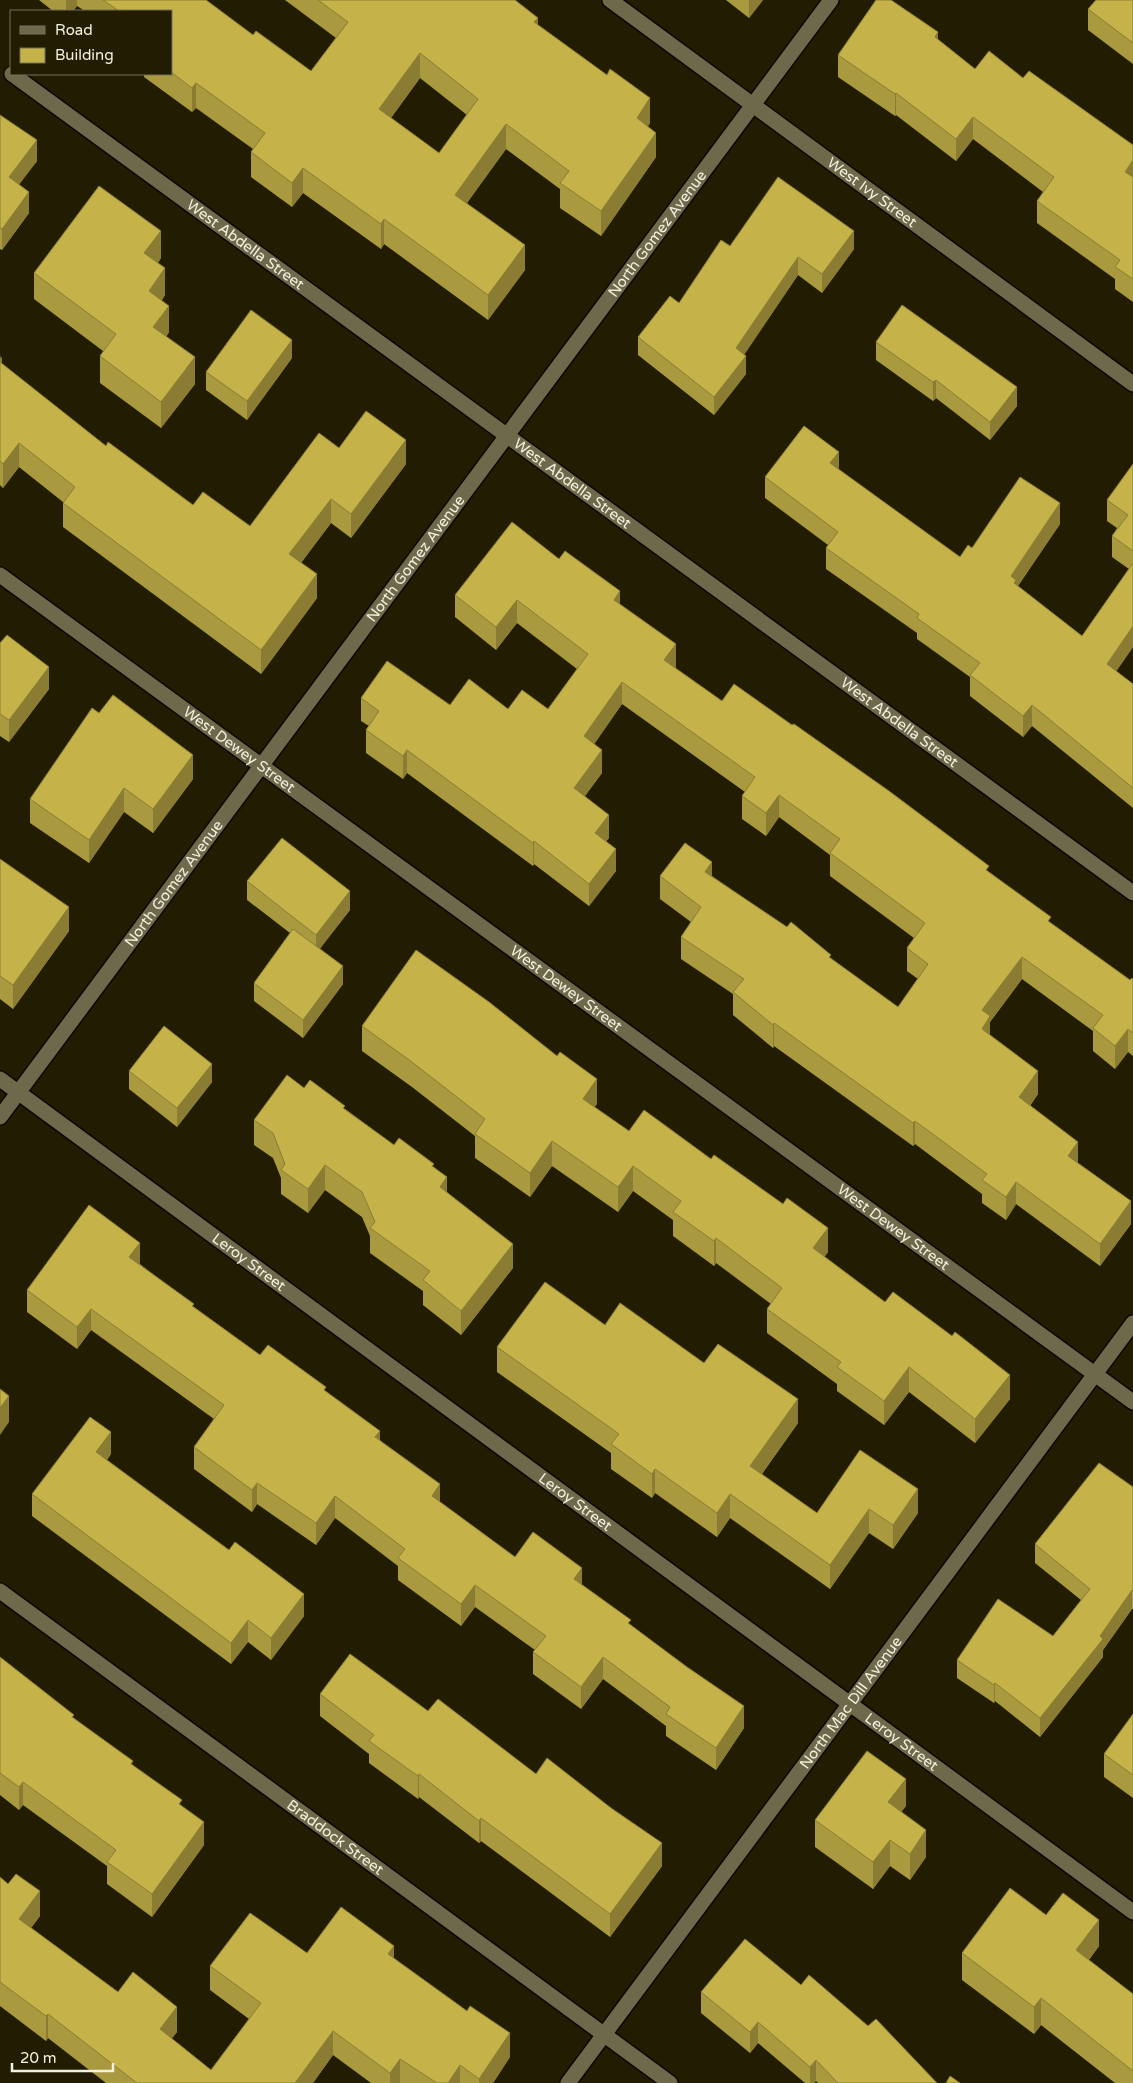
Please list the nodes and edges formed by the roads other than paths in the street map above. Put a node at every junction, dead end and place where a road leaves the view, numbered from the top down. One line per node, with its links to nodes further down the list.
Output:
1 (610, 0): 4 (street, West Ivy Street)
2 (832, 0): 4 (street, North Gomez Avenue)
3 (15, 75): 6 (street, West Abdella Street)
4 (754, 105): 5 (street, West Ivy Street); 6 (street, North Gomez Avenue)
5 (1133, 384)
6 (508, 436): 8 (street, North Gomez Avenue); 9 (street, West Abdella Street)
7 (0, 575): 8 (street, West Dewey Street)
8 (262, 765): 11 (street, North Gomez Avenue); 14 (street, West Dewey Street)
9 (1133, 893)
10 (0, 1079): 11 (street, Leroy Street)
11 (18, 1092): 12 (street, North Gomez Avenue); 17 (street, Leroy Street)
12 (0, 1117)
13 (1133, 1323): 14 (street, North Mac Dill Avenue)
14 (1096, 1374): 15 (street, West Dewey Street); 17 (street, North Mac Dill Avenue)
15 (1133, 1402)
16 (0, 1591): 19 (street, Braddock Street)
17 (849, 1704): 18 (street, Leroy Street); 19 (street, North Mac Dill Avenue)
18 (1133, 1912)
19 (604, 2034): 20 (street, North Mac Dill Avenue); 21 (street, Braddock Street)
20 (568, 2083)
21 (670, 2083)

